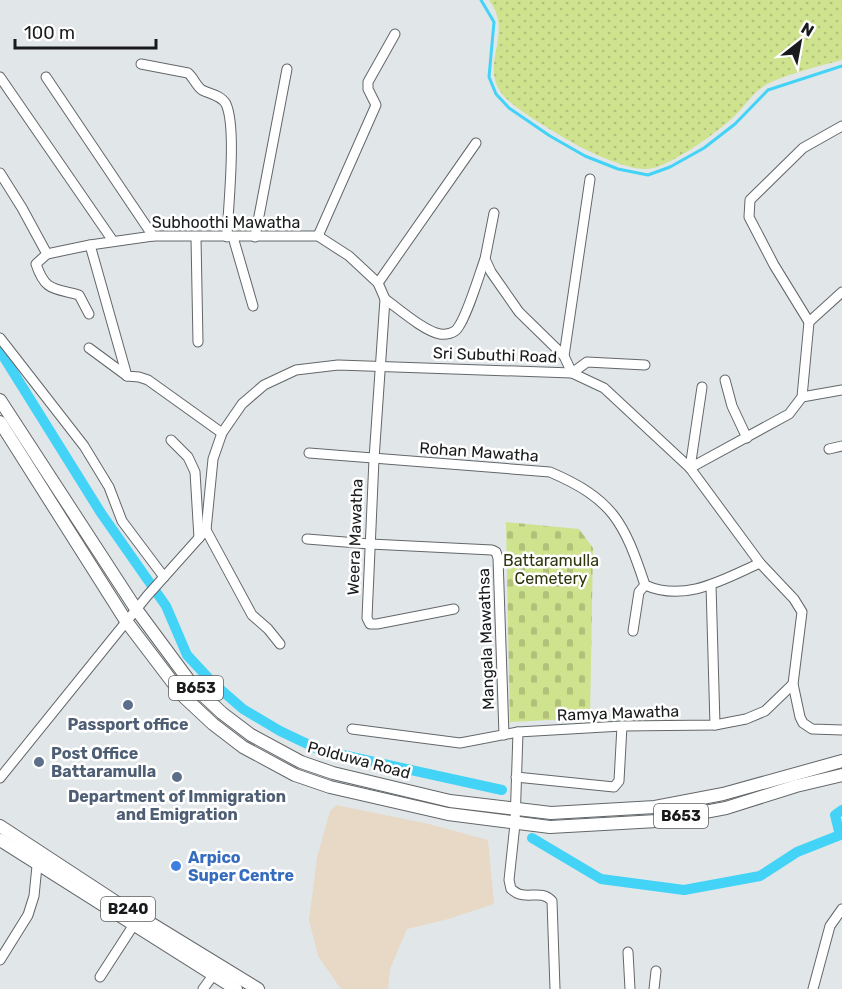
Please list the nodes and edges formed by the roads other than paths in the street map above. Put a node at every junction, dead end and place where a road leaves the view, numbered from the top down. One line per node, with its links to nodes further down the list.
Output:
1 (395, 34): 11 (street)
2 (141, 64): 13 (street)
3 (287, 69): 14 (street)
4 (0, 76): 16 (street)
5 (46, 77): 12 (street)
6 (842, 126): 25 (street)
7 (476, 143): 20 (street)
8 (0, 173): 18 (street)
9 (590, 178): 29 (street)
10 (494, 213): 19 (street)
11 (318, 236): 14 (street, Subhoothi Mawatha); 20 (street, Subhoothi Mawatha)
12 (153, 237): 15 (street, Subhoothi Mawatha); 16 (street, Subhoothi Mawatha)
13 (230, 237): 14 (street, Subhoothi Mawatha); 15 (street, Subhoothi Mawatha); 23 (street)
14 (255, 237)
15 (196, 238): 27 (street)
16 (113, 241): 17 (street, Subhoothi Mawatha)
17 (90, 244): 18 (street, Subhoothi Mawatha); 33 (street)
18 (47, 254): 24 (street)
19 (485, 259): 22 (street); 29 (street)
20 (378, 283): 22 (street, Subhoothi Mawatha)
21 (842, 292): 25 (street)
22 (385, 299): 31 (street, Subhoothi Mawatha)
23 (253, 306)
24 (88, 314)
25 (809, 322): 37 (street)
26 (0, 338): 52 (street)
27 (198, 342)
28 (89, 348): 33 (street)
29 (564, 356): 32 (street)
30 (645, 364): 32 (street)
31 (379, 365): 32 (street, Sri Subuthi Road); 40 (street, Sri Subuthi Road); 46 (street, Weera Mawatha)
32 (572, 373): 47 (street, Sri Subuthi Road)
33 (127, 376): 40 (street)
34 (724, 380): 41 (street)
35 (702, 387): 47 (street)
36 (842, 390): 37 (street)
37 (802, 397): 41 (street)
38 (0, 400): 55 (main road, Polduwa Road / B653)
39 (0, 423): 57 (main road, Polduwa Road / B653)
40 (222, 433): 48 (street, Sri Subuthi Road)
41 (747, 438): 47 (street)
42 (171, 440): 48 (street)
43 (842, 446): 44 (street)
44 (829, 449)
45 (309, 453): 46 (street, Rohan Mawatha)
46 (374, 459): 50 (street, Weera Mawatha); 53 (street, Rohan Mawatha)
47 (690, 468): 51 (street, Sri Subuthi Road)
48 (202, 534): 52 (street); 59 (street)
49 (307, 538): 50 (street, Mangala Mawathsa)
50 (370, 544): 56 (street, Weera Mawatha); 66 (street, Mangala Mawathsa)
51 (760, 563): 54 (street); 60 (street, Sri Subuthi Road)
52 (162, 580): 55 (street)
53 (645, 585): 54 (street); 58 (street)
54 (711, 585): 61 (street)
55 (136, 609): 57 (street); 71 (main road, Polduwa Road / B653)
56 (454, 609)
57 (126, 621): 70 (street); 72 (main road, Polduwa Road / B653)
58 (633, 631)
59 (280, 644)
60 (793, 684): 61 (street, Ramya Mawatha); 64 (street)
61 (715, 725): 62 (street, Ramya Mawatha)
62 (622, 726): 65 (street, Ramya Mawatha); 69 (street)
63 (352, 729): 66 (street, Ramya Mawatha)
64 (842, 730)
65 (518, 732): 66 (street, Ramya Mawatha); 69 (street)
66 (504, 735)
67 (842, 761): 71 (main road, Polduwa Road / B653)
68 (842, 775): 72 (main road, Polduwa Road / B653)
69 (516, 777): 71 (street)
70 (0, 778)
71 (515, 810): 72 (street)
72 (515, 824): 86 (street)
73 (0, 826): 80 (main road, B240)
74 (0, 840): 75 (main road, B240)
75 (37, 866): 77 (main road, B240); 79 (street)
76 (842, 909): 89 (street)
77 (133, 926): 80 (main road, B240); 82 (street)
78 (628, 952): 87 (street)
79 (0, 960)
80 (217, 970): 83 (street); 84 (main road, B240); 85 (main road, B240)
81 (656, 971): 88 (street)
82 (100, 977)
83 (203, 989)
84 (236, 989)
85 (258, 989)
86 (555, 989)
87 (630, 989)
88 (654, 989)
89 (813, 989)

